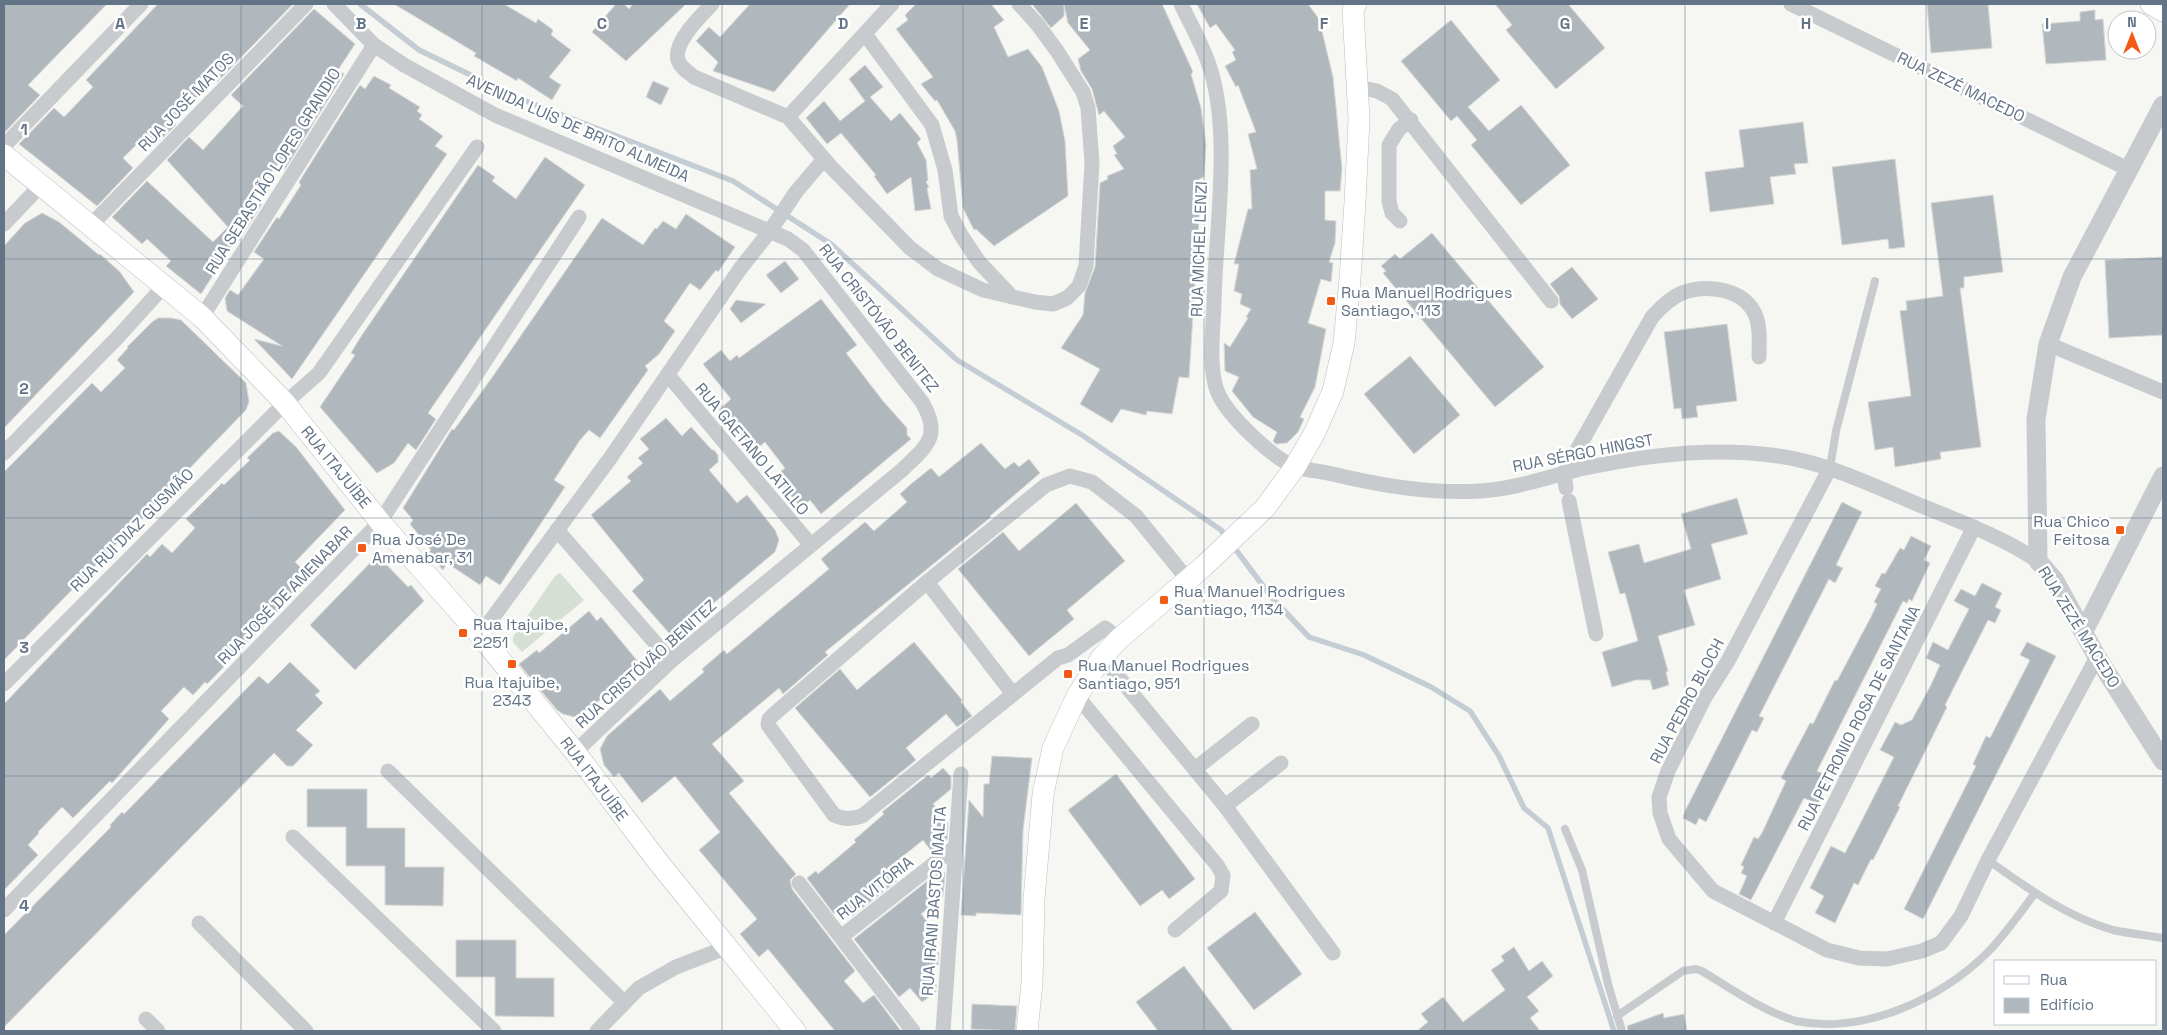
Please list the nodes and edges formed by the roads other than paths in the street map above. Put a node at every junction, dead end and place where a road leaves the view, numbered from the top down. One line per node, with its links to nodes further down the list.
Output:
1 (141, 4): 18 (street)
2 (306, 4): 27 (street, RUA JOSÉ MATOS)
3 (334, 4): 13 (street, AVENIDA LUÍS DE BRITO ALMEIDA)
4 (712, 4): 16 (street)
5 (892, 4): 12 (street)
6 (1019, 4): 31 (street)
7 (1181, 4): 40 (street, RUA MICHEL LENZI)
8 (1792, 4): 22 (street, RUA ZEZÉ MACEDO)
9 (2151, 4): 11 (main road)
10 (1353, 6): 14 (main road)
11 (2163, 11)
12 (865, 34): 16 (street); 31 (street)
13 (374, 45): 28 (street, AVENIDA LUÍS DE BRITO ALMEIDA); 33 (street, RUA SEBASTIÃO LOPES GRANDIO)
14 (1358, 87): 17 (street); 40 (main road)
15 (2163, 105): 22 (street, RUA ZEZÉ MACEDO)
16 (788, 117): 21 (street)
17 (1411, 120): 25 (street); 32 (street)
18 (4, 146)
19 (477, 147): 38 (street, RUA RUI DIAZ GUSMÃO)
20 (4, 155): 23 (main road, RUA ITAJUÍBE)
21 (824, 159): 28 (street); 31 (street)
22 (2130, 170): 34 (street, RUA ZEZÉ MACEDO)
23 (41, 185): 26 (street); 27 (main road, RUA ITAJUÍBE)
24 (579, 217): 44 (street, RUA JOSÉ DE AMENABAR)
25 (1400, 222)
26 (4, 224)
27 (91, 225): 30 (main road, RUA ITAJUÍBE)
28 (770, 231): 36 (street); 47 (street, RUA CRISTÓVÃO BENITEZ)
29 (1875, 281): 41 (lane)
30 (164, 286): 33 (main road, RUA ITAJUÍBE); 39 (street)
31 (1012, 297)
32 (1551, 301)
33 (202, 316): 38 (main road, RUA ITAJUÍBE)
34 (2048, 344): 37 (street); 48 (street, RUA ZEZÉ MACEDO)
35 (1759, 357): 43 (street)
36 (668, 376): 46 (street); 47 (street, RUA GAETANO LATILLO)
37 (2163, 392)
38 (285, 403): 44 (main road, RUA ITAJUÍBE); 58 (street, RUA RUI DIAZ GUSMÃO)
39 (4, 453)
40 (1295, 467): 43 (street, RUA SÉRGO HINGST); 49 (main road)
41 (1830, 468): 43 (street, RUA SÉRGO HINGST); 45 (street, RUA SÉRGO HINGST); 77 (street, RUA PEDRO BLOCH)
42 (2163, 476): 51 (street)
43 (1567, 487): 52 (street)
44 (380, 522): 53 (main road, RUA ITAJUÍBE); 75 (street, RUA JOSÉ DE AMENABAR)
45 (1974, 528): 48 (street, RUA SÉRGO HINGST); 77 (street, RUA PETRONIO ROSA DE SANTANA)
46 (557, 530): 53 (street); 57 (street)
47 (810, 544): 57 (street, RUA CRISTÓVÃO BENITEZ)
48 (2038, 561): 51 (street, RUA ZEZÉ MACEDO)
49 (1196, 573): 50 (street); 54 (main road)
50 (927, 582): 59 (street); 59 (street)
51 (2084, 631): 56 (street, RUA ZEZÉ MACEDO)
52 (1596, 634)
53 (480, 635): 62 (main road, RUA ITAJUÍBE)
54 (1119, 639): 55 (main road); 59 (street)
55 (1102, 657): 60 (main road); 65 (street)
56 (2097, 657): 63 (street, RUA ZEZÉ MACEDO); 72 (street, RUA PEDRO BLOCH)
57 (671, 661): 62 (street, RUA CRISTÓVÃO BENITEZ)
58 (4, 684)
59 (1012, 693)
60 (1078, 696): 78 (street); 93 (main road)
61 (1252, 724): 65 (street)
62 (575, 752): 81 (main road, RUA ITAJUÍBE)
63 (2163, 761)
64 (1281, 762): 68 (street)
65 (1195, 769): 68 (street)
66 (388, 771): 83 (street)
67 (961, 774): 71 (street, RUA IRANI BASTOS MALTA)
68 (1225, 806): 82 (street)
69 (1565, 829): 84 (lane)
70 (293, 837): 88 (street)
71 (954, 848): 79 (street, RUA VITÓRIA); 92 (street, RUA IRANI BASTOS MALTA)
72 (1988, 860): 74 (lane); 77 (street, RUA PEDRO BLOCH)
73 (799, 883): 79 (street)
74 (2035, 893): 80 (lane); 84 (lane)
75 (4, 910)
76 (199, 923): 87 (street)
77 (1774, 923)
78 (1175, 930)
79 (841, 937): 91 (street)
80 (2163, 938)
81 (725, 948): 83 (street); 90 (main road, RUA ITAJUÍBE)
82 (1333, 953)
83 (624, 1002): 89 (street)
84 (1617, 1016): 94 (lane)
85 (146, 1019): 86 (street)
86 (158, 1031)
87 (306, 1031)
88 (494, 1031)
89 (597, 1031)
90 (794, 1031)
91 (913, 1031)
92 (942, 1031)
93 (1027, 1031)
94 (1622, 1031)

